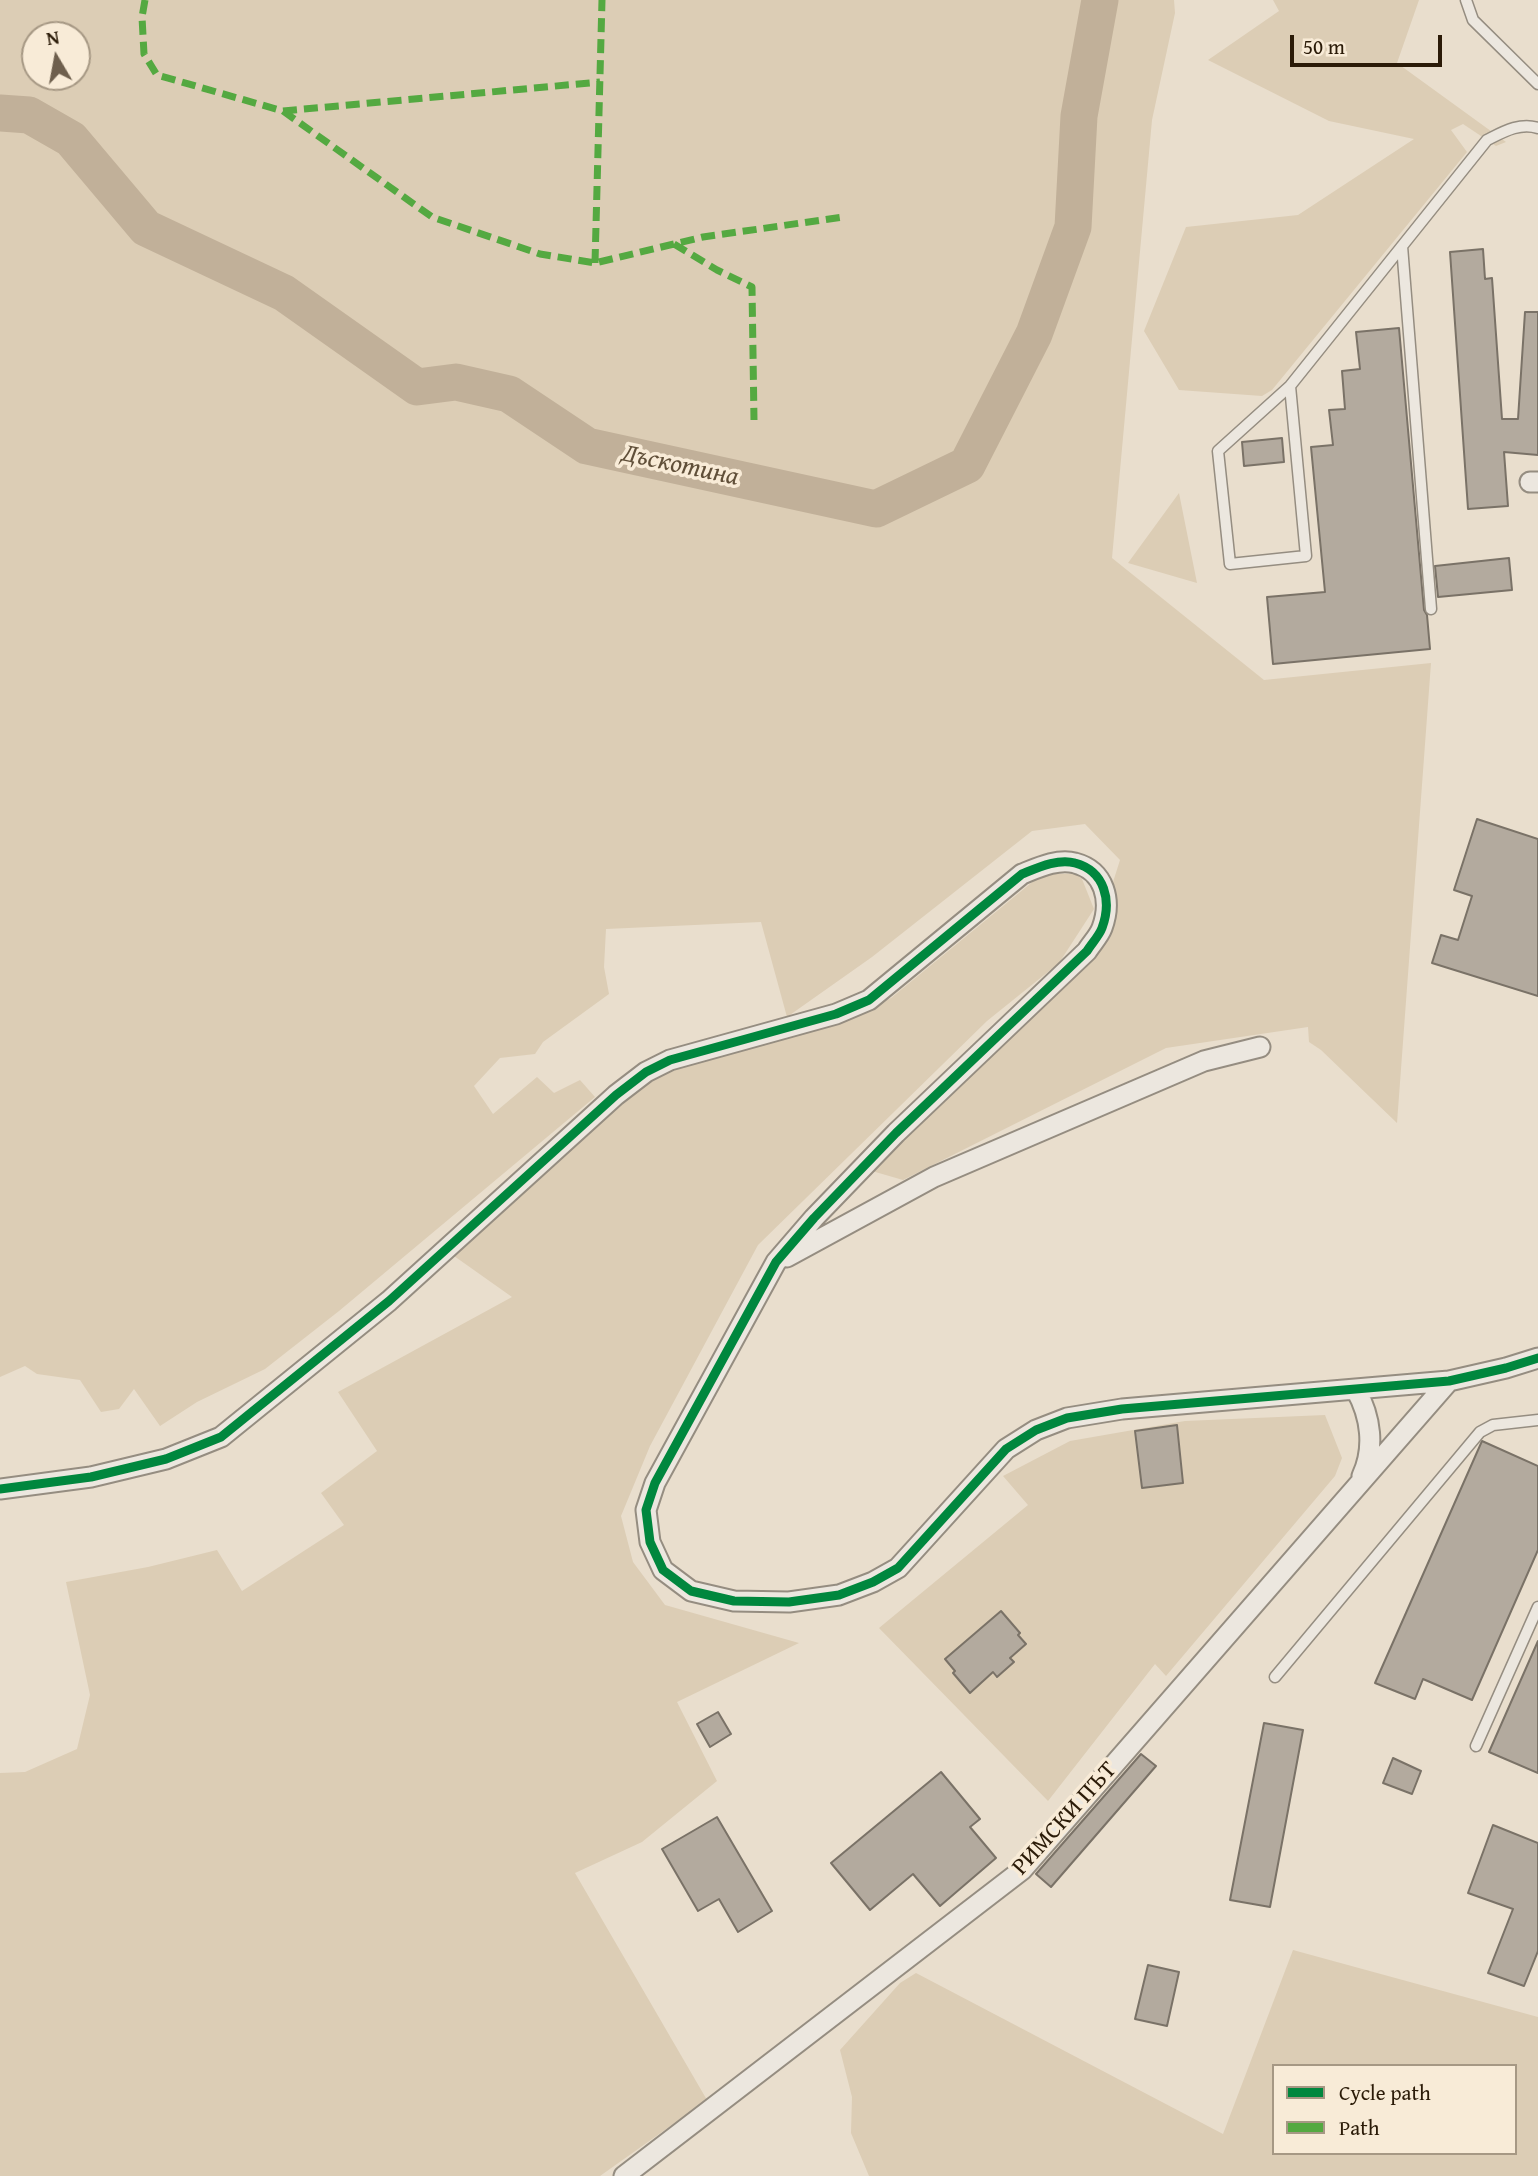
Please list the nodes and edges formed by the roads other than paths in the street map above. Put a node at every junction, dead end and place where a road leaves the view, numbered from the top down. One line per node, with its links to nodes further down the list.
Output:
1 (1466, 0): 2 (lane)
2 (1538, 84)
3 (1538, 128): 4 (lane)
4 (1402, 246): 5 (lane); 6 (lane)
5 (1290, 386): 5 (lane)
6 (1432, 608)
7 (1260, 1047): 8 (street)
8 (776, 1262): 11 (street); 14 (street)
9 (1538, 1357): 10 (street)
10 (1448, 1381): 11 (street); 13 (street, РИМСКИ ПЪТ)
11 (1356, 1390): 13 (street, РИМСКИ ПЪТ)
12 (1538, 1420): 16 (lane)
13 (1357, 1486): 18 (street, РИМСКИ ПЪТ)
14 (0, 1489)
15 (1538, 1606): 17 (lane)
16 (1275, 1677)
17 (1476, 1746)
18 (624, 2176)

